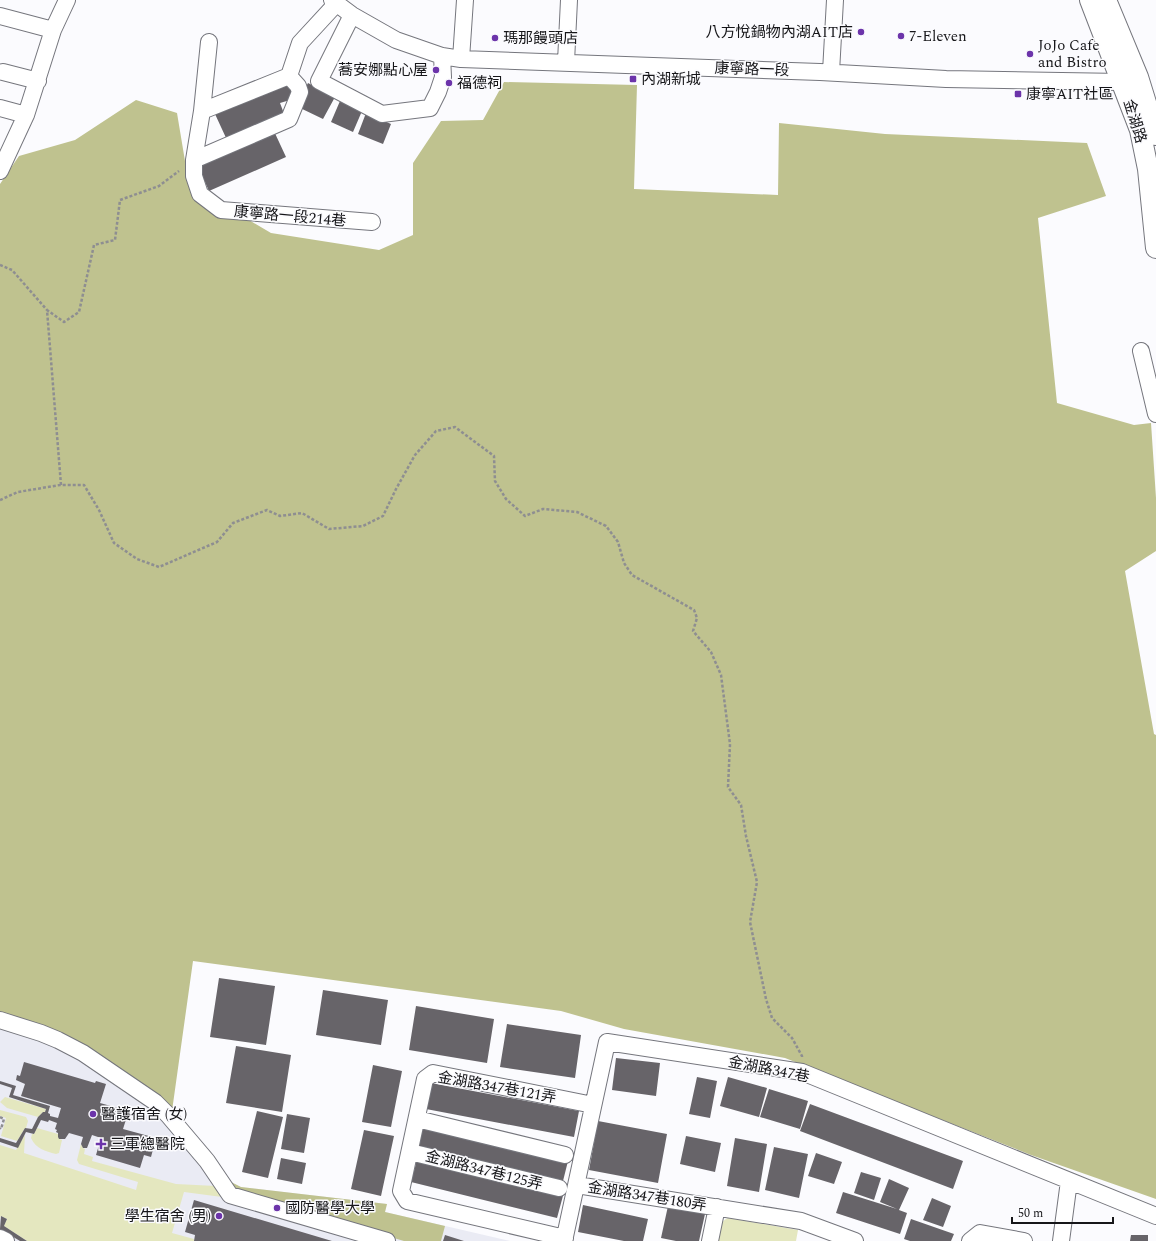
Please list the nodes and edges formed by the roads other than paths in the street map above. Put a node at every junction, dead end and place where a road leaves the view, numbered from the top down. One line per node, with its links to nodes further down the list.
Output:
1 (67, 0): 10 (street)
2 (465, 0): 13 (street)
3 (569, 0): 14 (street)
4 (835, 0): 16 (street)
5 (1090, 0): 18 (main road, 金湖路)
6 (1106, 0): 18 (main road, 金湖路)
7 (334, 2): 8 (street, 康寧路一段); 17 (street)
8 (352, 15): 12 (street, 康寧路一段); 12 (street)
9 (0, 16): 10 (street)
10 (54, 30): 19 (street)
11 (209, 42): 21 (street, 康寧路一段214巷)
12 (442, 56): 13 (street, 康寧路一段)
13 (461, 59): 14 (street, 康寧路一段)
14 (566, 62): 16 (street, 康寧路一段)
15 (3, 72): 19 (street)
16 (831, 72): 18 (street, 康寧路一段)
17 (289, 76): 21 (street); 24 (street)
18 (1130, 80): 23 (main road, 金湖路); 27 (main road, 金湖路)
19 (38, 81): 22 (street)
20 (0, 108): 22 (street)
21 (202, 111): 24 (street, 康寧路一段214巷)
22 (26, 115): 25 (street)
23 (1156, 135)
24 (194, 160): 26 (street, 康寧路一段214巷)
25 (0, 171)
26 (372, 222)
27 (1156, 248)
28 (1141, 351): 29 (street)
29 (1156, 414)
30 (0, 1020): 43 (street)
31 (593, 1104): 32 (street, 金湖路347巷121弄); 35 (street, 金湖路347巷); 36 (street, 金湖路347巷)
32 (417, 1119): 33 (street, 金湖路347巷121弄); 34 (street)
33 (410, 1152): 37 (street, 金湖路347巷125弄); 41 (street, 金湖路347巷121弄)
34 (565, 1155)
35 (1069, 1180): 39 (street, 金湖路347巷); 48 (street)
36 (577, 1185): 38 (street, 金湖路347巷180弄); 41 (street, 金湖路347巷)
37 (559, 1188)
38 (717, 1207): 44 (street); 45 (street, 金湖路347巷180弄)
39 (1156, 1216)
40 (0, 1238): 42 (street)
41 (565, 1240)
42 (6, 1241)
43 (387, 1241)
44 (710, 1241)
45 (854, 1241)
46 (970, 1241): 47 (street)
47 (1024, 1241)
48 (1061, 1241)

